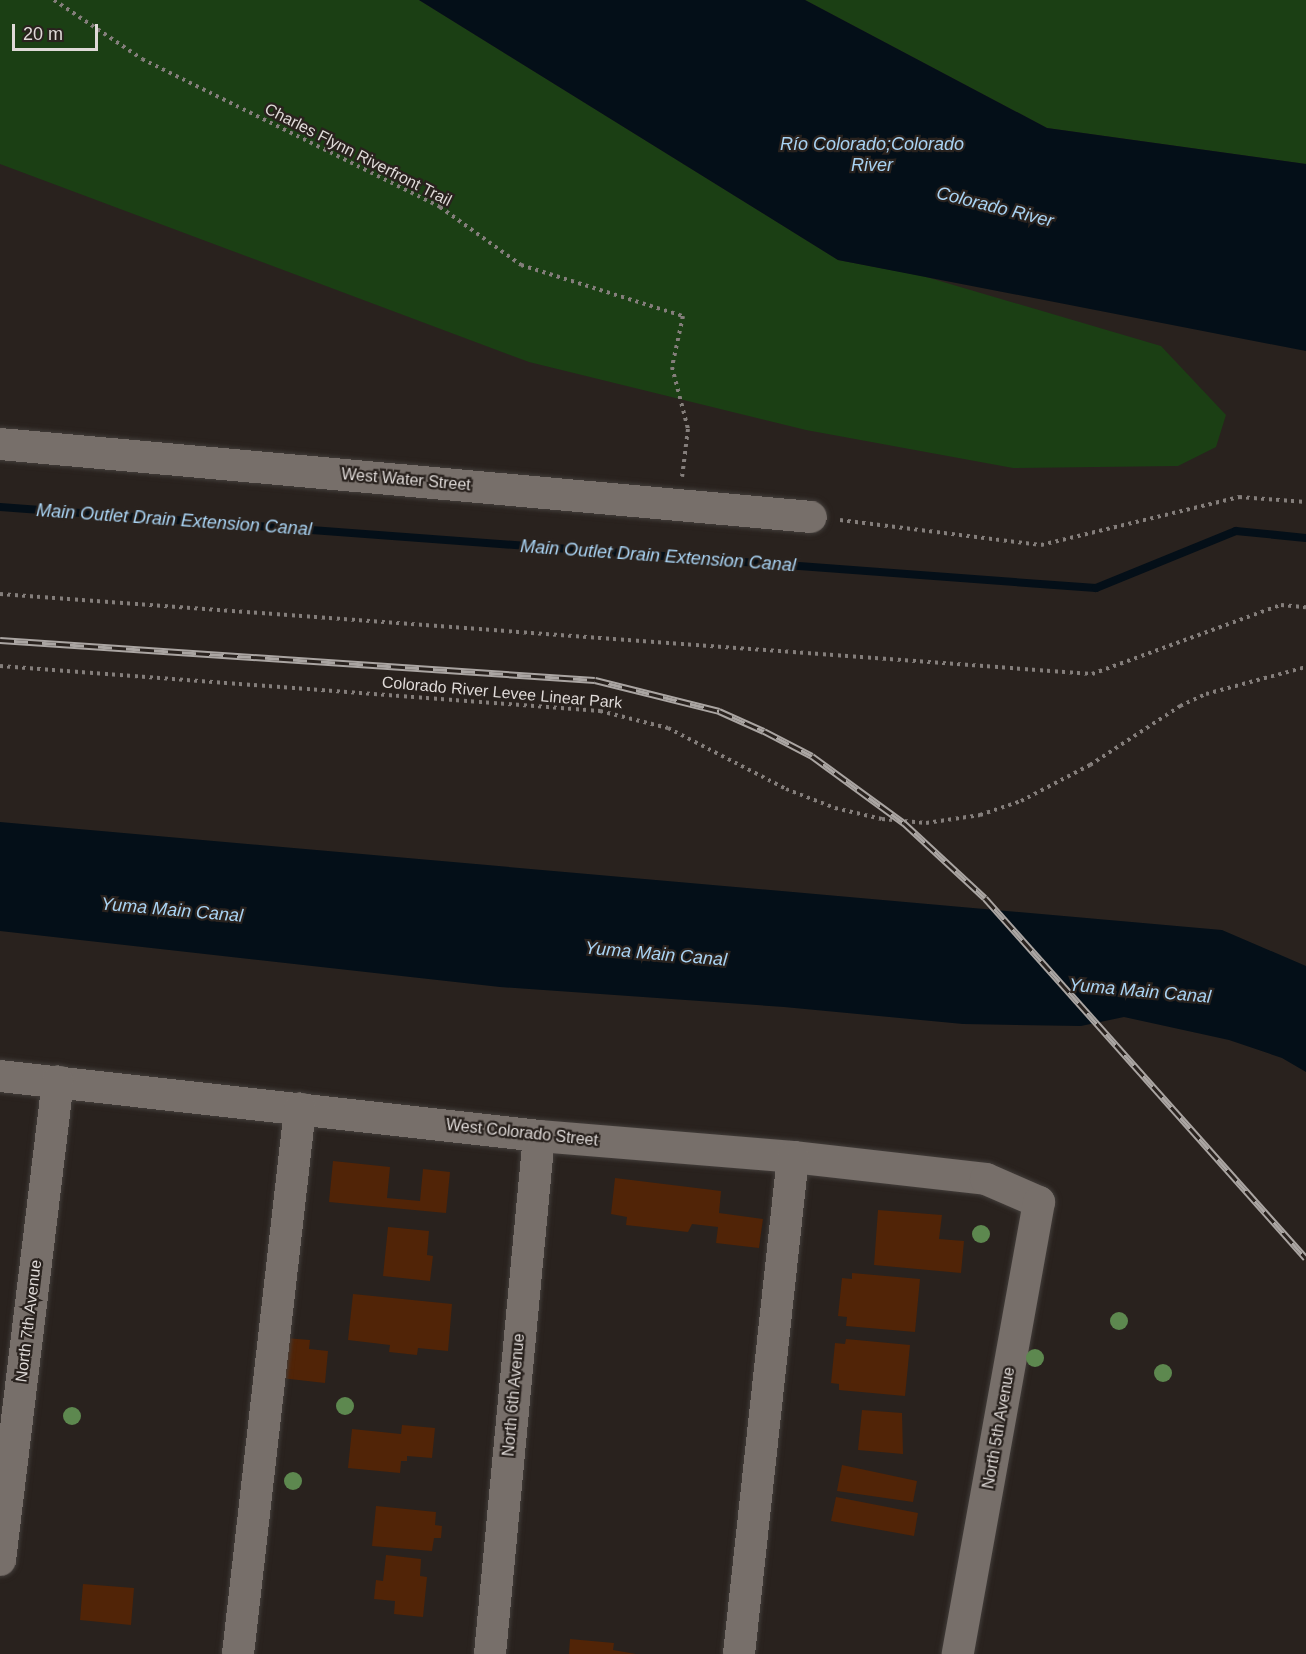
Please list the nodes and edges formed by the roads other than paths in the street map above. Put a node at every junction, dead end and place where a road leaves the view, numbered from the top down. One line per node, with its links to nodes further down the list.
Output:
1 (0, 444): 2 (street, West Water Street)
2 (811, 517)
3 (0, 1076): 4 (street, West Colorado Street)
4 (58, 1082): 5 (street, West Colorado Street); 9 (street, North 7th Avenue)
5 (300, 1109): 6 (street, West Colorado Street); 10 (street)
6 (539, 1136): 7 (street, West Colorado Street); 11 (street, North 6th Avenue)
7 (793, 1157): 8 (street, West Colorado Street); 12 (street)
8 (1039, 1202): 13 (street, North 5th Avenue)
9 (0, 1560)
10 (238, 1654)
11 (490, 1654)
12 (739, 1654)
13 (958, 1654)

